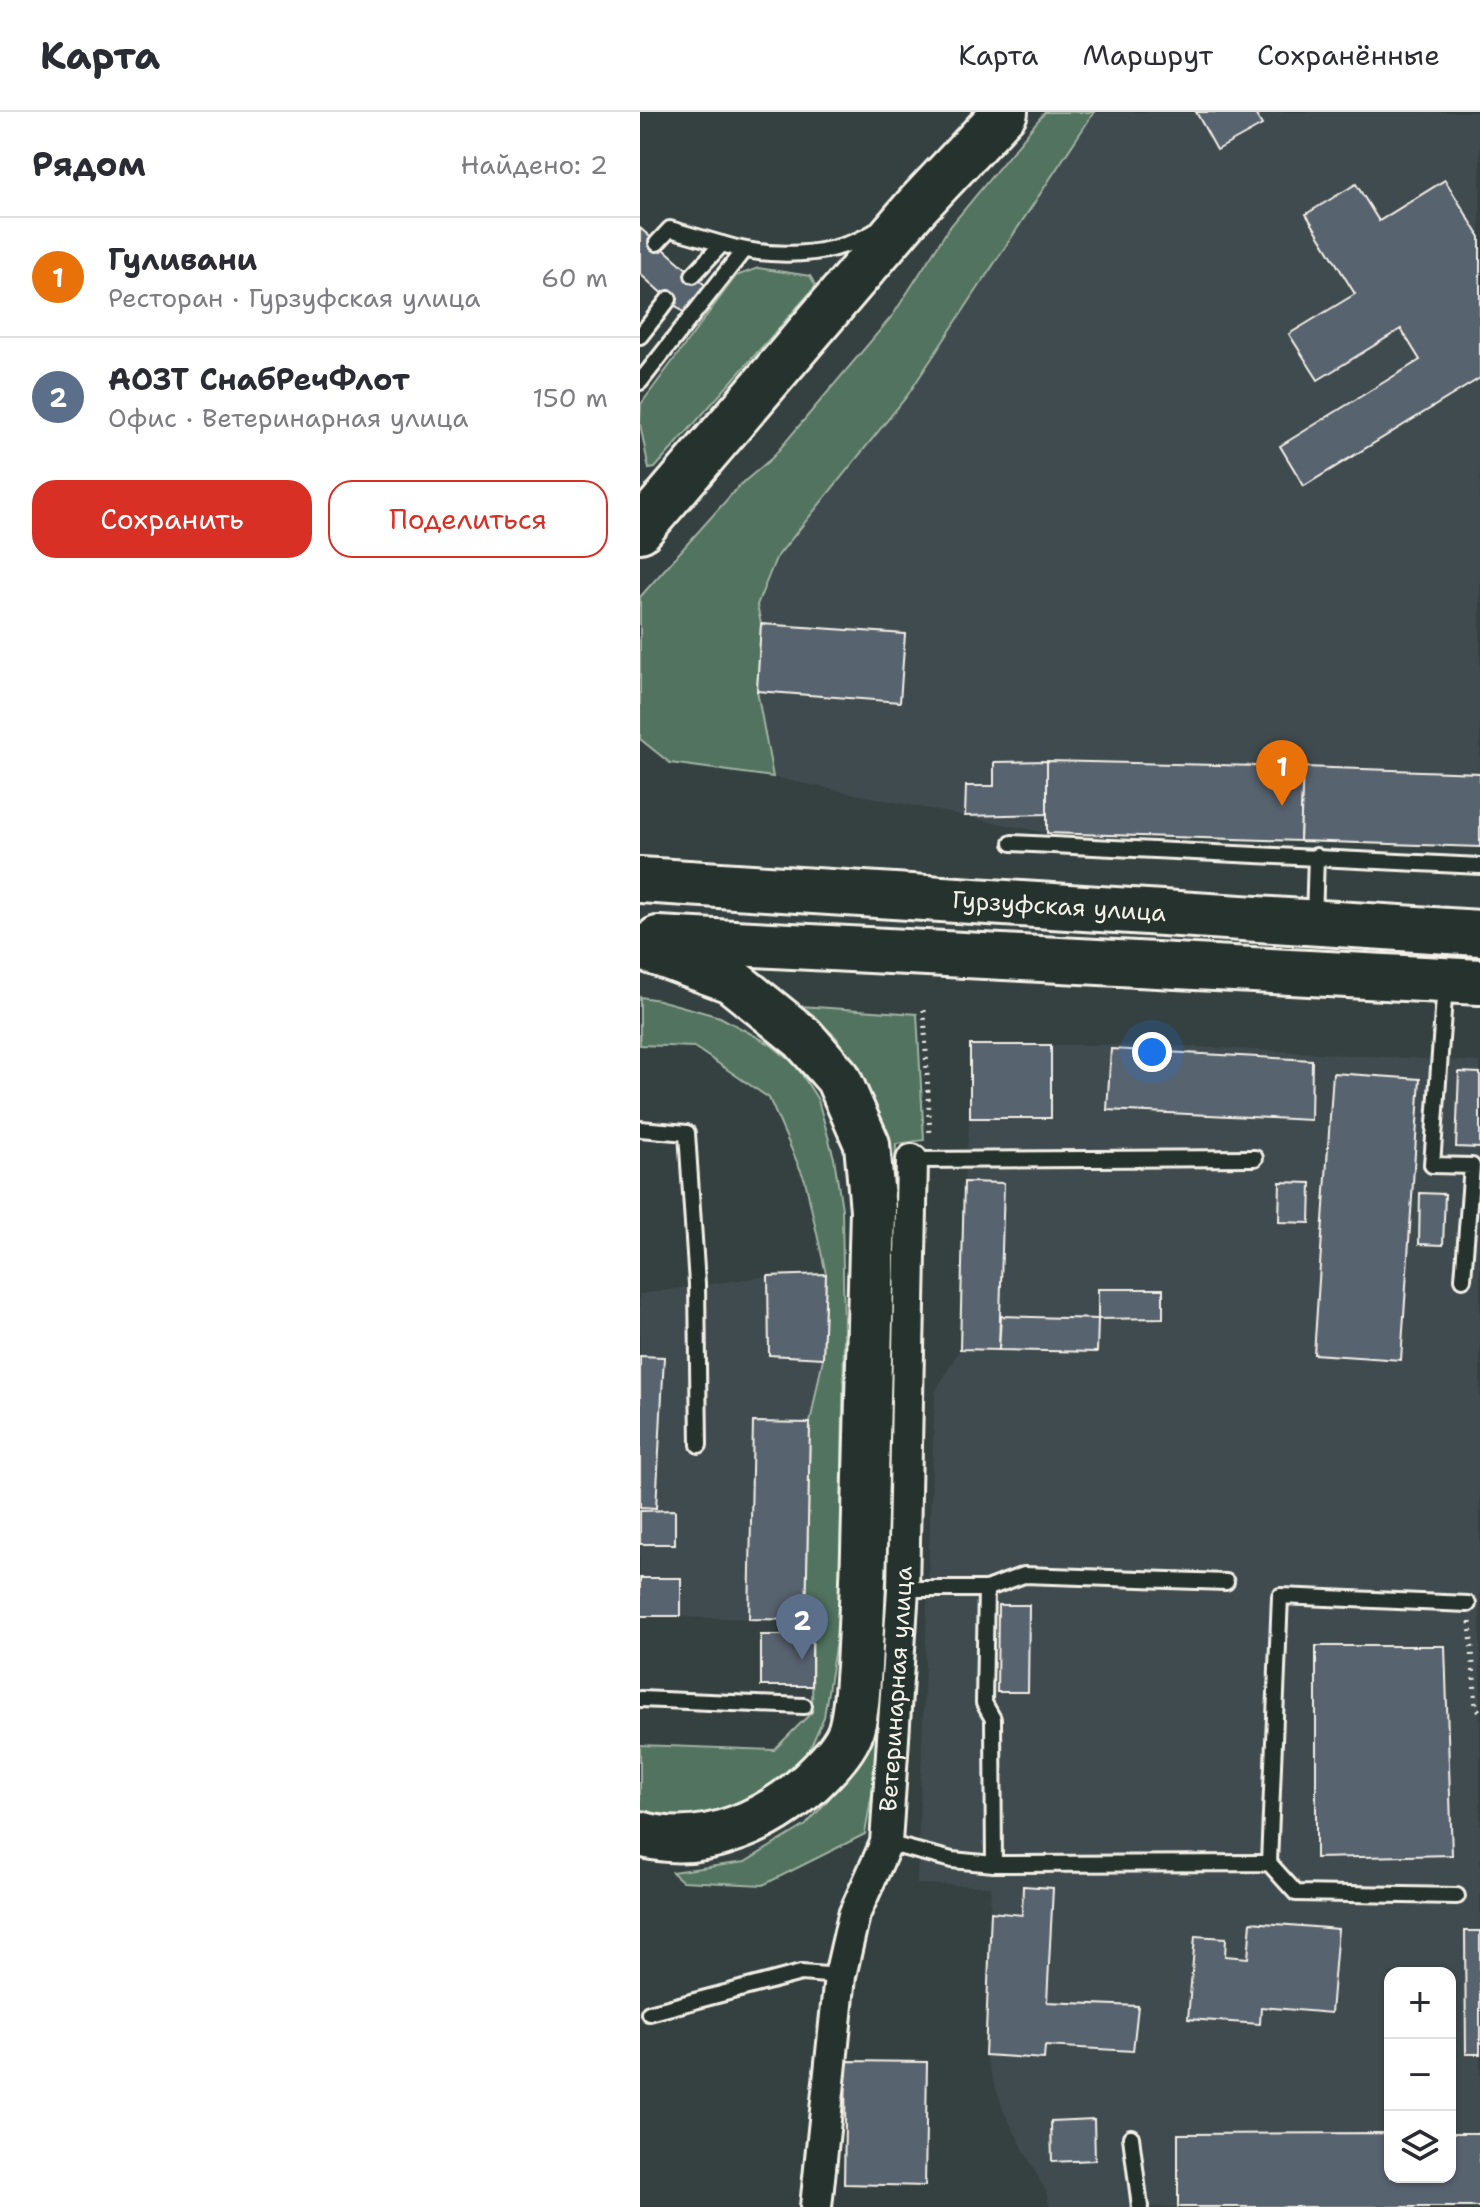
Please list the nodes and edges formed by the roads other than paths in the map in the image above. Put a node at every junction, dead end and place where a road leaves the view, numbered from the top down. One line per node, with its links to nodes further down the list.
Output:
1 (980, 112): 3 (main road)
2 (1005, 112): 3 (main road)
3 (951, 172): 4 (main road)
4 (916, 207): 7 (lane); 12 (main road)
5 (657, 243): 6 (lane)
6 (722, 244): 7 (lane); 8 (lane)
7 (743, 251): 11 (lane)
8 (693, 275)
9 (669, 299): 10 (lane)
10 (640, 336)
11 (640, 382)
12 (640, 530)
13 (1012, 843): 14 (lane)
14 (1316, 856): 15 (lane); 17 (lane)
15 (1480, 866)
16 (640, 880): 17 (main road, Гурзуфская улица)
17 (1314, 925): 18 (main road, Гурзуфская улица)
18 (1480, 933)
19 (640, 938): 21 (main road, Гурзуфская улица)
20 (640, 947): 33 (main road)
21 (1463, 981): 25 (lane)
22 (640, 1129): 26 (lane)
23 (1255, 1158): 24 (lane)
24 (912, 1160): 28 (street, Ветеринарная улица)
25 (1463, 1279)
26 (699, 1445)
27 (1226, 1582): 29 (lane)
28 (903, 1589): 29 (lane); 34 (street, Ветеринарная улица)
29 (986, 1589): 36 (lane)
30 (1468, 1604): 35 (lane)
31 (640, 1699): 32 (lane)
32 (804, 1706)
33 (640, 1834)
34 (886, 1843): 36 (lane); 38 (street, Ветеринарная улица)
35 (1269, 1863): 36 (lane); 37 (lane)
36 (994, 1864)
37 (1457, 1896)
38 (840, 1976): 39 (lane); 41 (street, Ветеринарная улица)
39 (649, 2013)
40 (1131, 2137): 42 (lane)
41 (816, 2207)
42 (1140, 2207)

